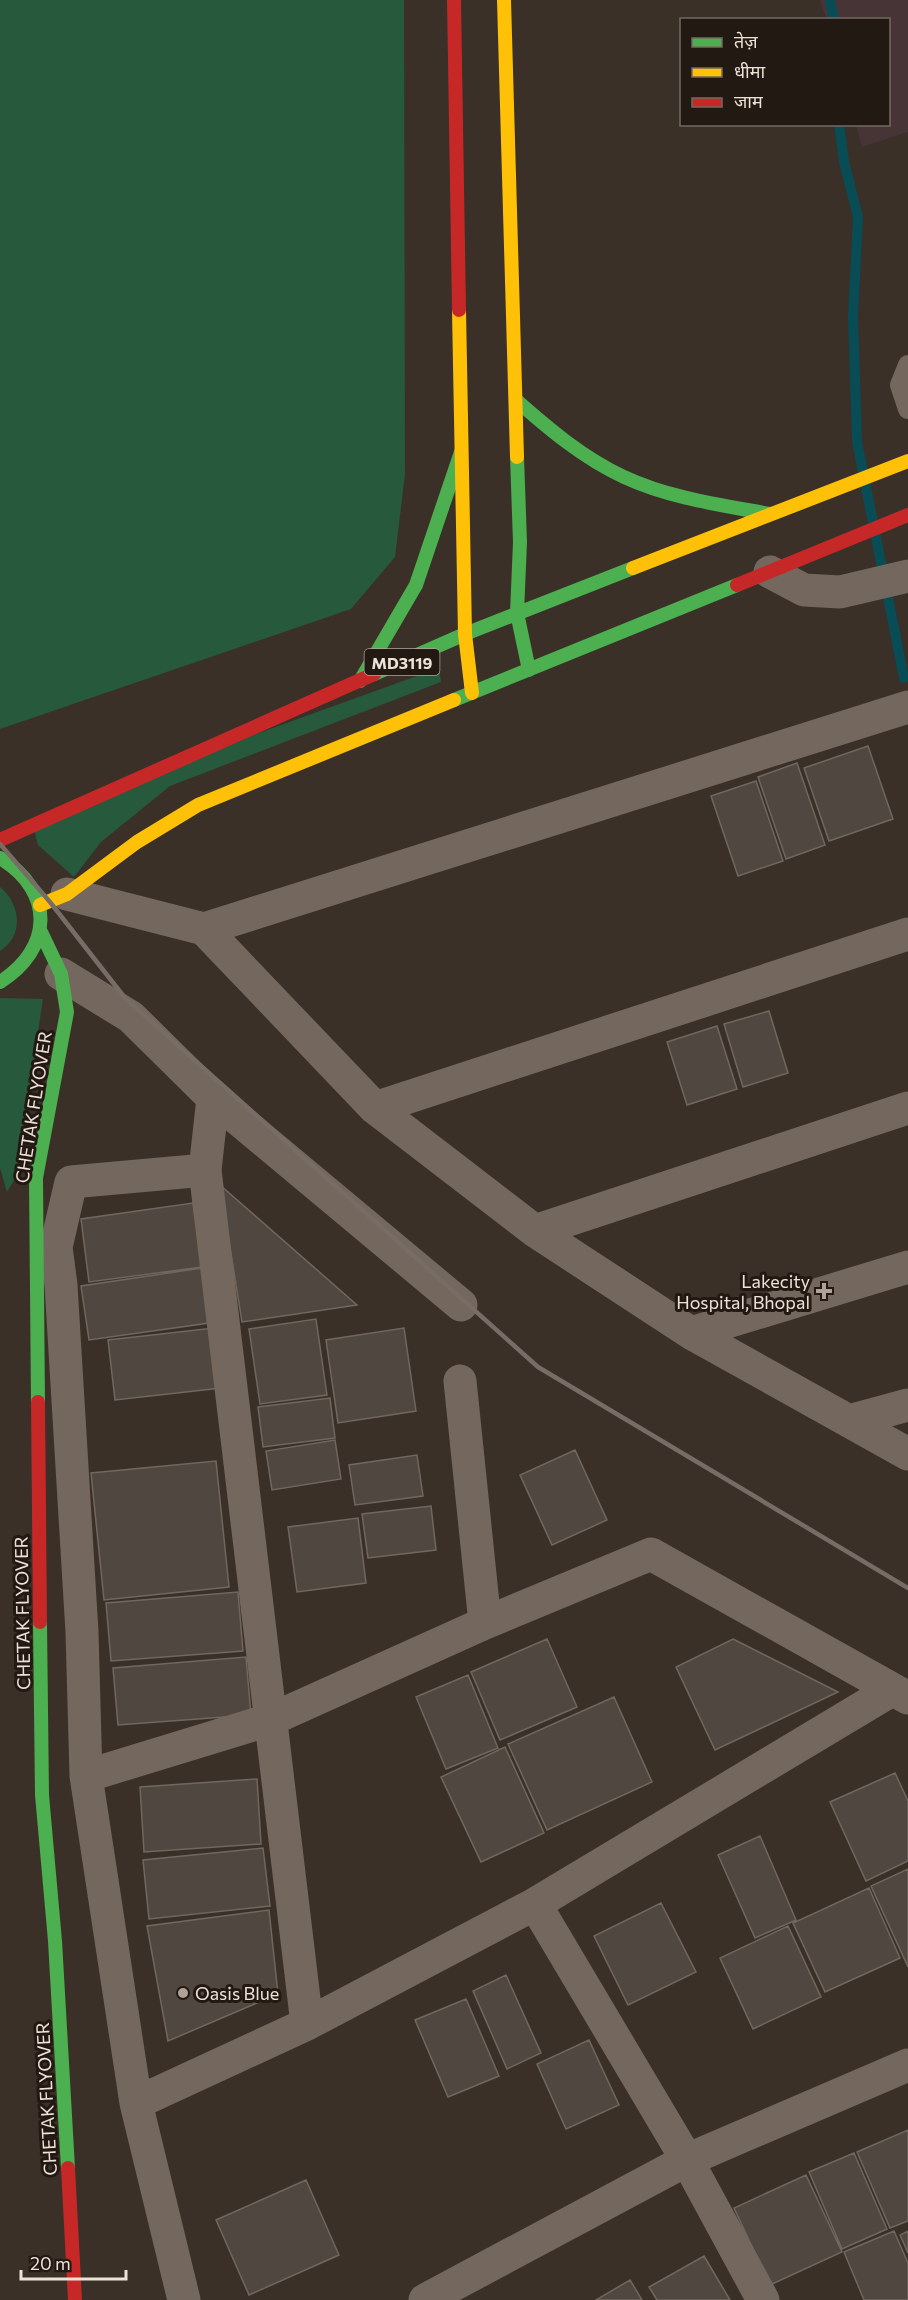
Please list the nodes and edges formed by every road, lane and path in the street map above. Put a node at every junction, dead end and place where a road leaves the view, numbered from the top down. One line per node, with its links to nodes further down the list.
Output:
1 (454, 0): 6 (main road)
2 (504, 0): 4 (main road)
3 (908, 365): 5 (lane)
4 (516, 400): 8 (main road); 12 (main road)
5 (908, 409)
6 (461, 452): 13 (main road); 15 (main road)
7 (908, 461): 8 (main road, MD3119)
8 (770, 514): 12 (main road, MD3119)
9 (908, 515): 10 (main road)
10 (770, 572): 11 (street); 14 (main road)
11 (907, 576)
12 (517, 613): 13 (main road, MD3119); 14 (main road)
13 (465, 634): 15 (main road, MD3119); 16 (main road)
14 (530, 670): 16 (main road)
15 (360, 681): 18 (main road, MD3119)
16 (472, 693): 20 (main road)
17 (908, 707): 21 (street)
18 (0, 840)
19 (0, 858): 20 (main road)
20 (54, 899): 21 (street); 22 (main road)
21 (204, 929): 27 (street)
22 (41, 932): 24 (main road, CHETAK FLYOVER); 25 (main road)
23 (908, 934): 27 (street)
24 (61, 974): 26 (street); 47 (main road, CHETAK FLYOVER)
25 (0, 982)
26 (213, 1098): 29 (street); 32 (street)
27 (375, 1108): 30 (street)
28 (908, 1108): 30 (street)
29 (205, 1170): 40 (street); 41 (street)
30 (534, 1231): 33 (street)
31 (908, 1267): 33 (street)
32 (461, 1305)
33 (691, 1333): 36 (street)
34 (460, 1381): 38 (street)
35 (908, 1405): 36 (street)
36 (849, 1421): 37 (street)
37 (908, 1454)
38 (485, 1623): 39 (street); 40 (street)
39 (899, 1694): 42 (street)
40 (272, 1719): 41 (street); 43 (street)
41 (86, 1776): 45 (street)
42 (535, 1904): 43 (street); 46 (street)
43 (307, 2024): 45 (street)
44 (908, 2065): 46 (street)
45 (136, 2103): 48 (street)
46 (687, 2160): 49 (street); 50 (street)
47 (75, 2300)
48 (184, 2300)
49 (425, 2300)
50 (763, 2300)

